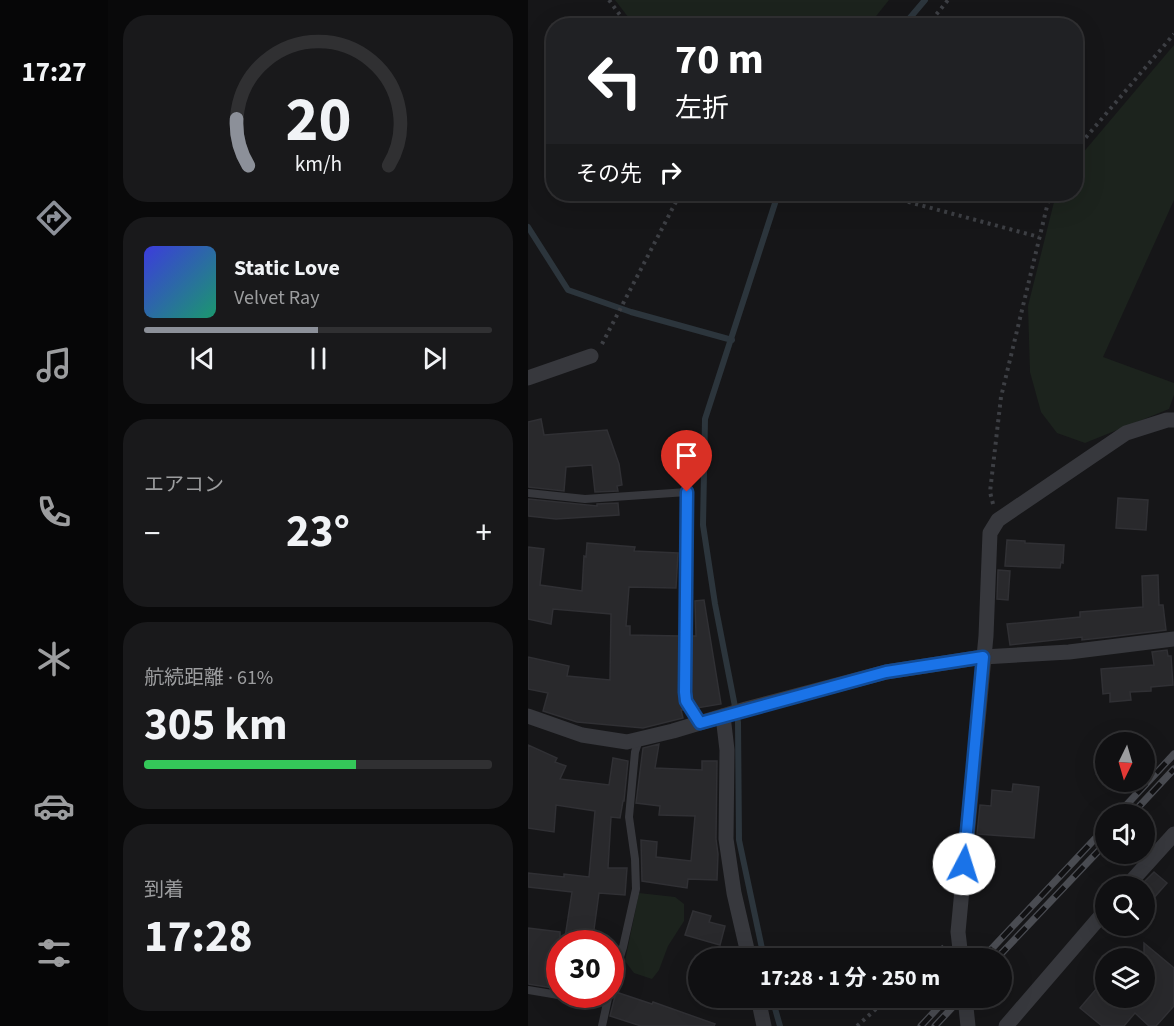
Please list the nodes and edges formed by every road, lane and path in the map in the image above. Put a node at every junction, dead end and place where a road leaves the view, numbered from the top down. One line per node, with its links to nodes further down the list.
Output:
1 (609, 0): 3 (path)
2 (948, 0): 4 (path)
3 (622, 18)
4 (933, 18)
5 (1174, 34): 6 (path)
6 (1083, 141)
7 (676, 201): 11 (path)
8 (905, 201): 10 (path)
9 (1048, 201): 10 (path)
10 (1039, 237): 15 (path)
11 (591, 356): 12 (street)
12 (528, 378)
13 (1174, 420): 15 (street)
14 (528, 493): 20 (lane)
15 (998, 520): 17 (street)
16 (1174, 639): 17 (street)
17 (983, 657): 18 (street); 27 (street)
18 (725, 715): 20 (street); 26 (street)
19 (528, 716): 21 (street)
20 (700, 723): 21 (street)
21 (639, 740): 25 (lane)
22 (1174, 834): 23 (street)
23 (1136, 876)
24 (1095, 923): 38 (street)
25 (624, 943)
26 (747, 948)
27 (960, 948)
28 (528, 990): 29 (lane)
29 (546, 992)
30 (606, 1008): 34 (lane)
31 (760, 1008): 35 (street)
32 (877, 1008): 36 (path)
33 (965, 1008): 37 (street)
34 (602, 1026)
35 (764, 1026)
36 (857, 1026)
37 (968, 1026)
38 (1006, 1026)

